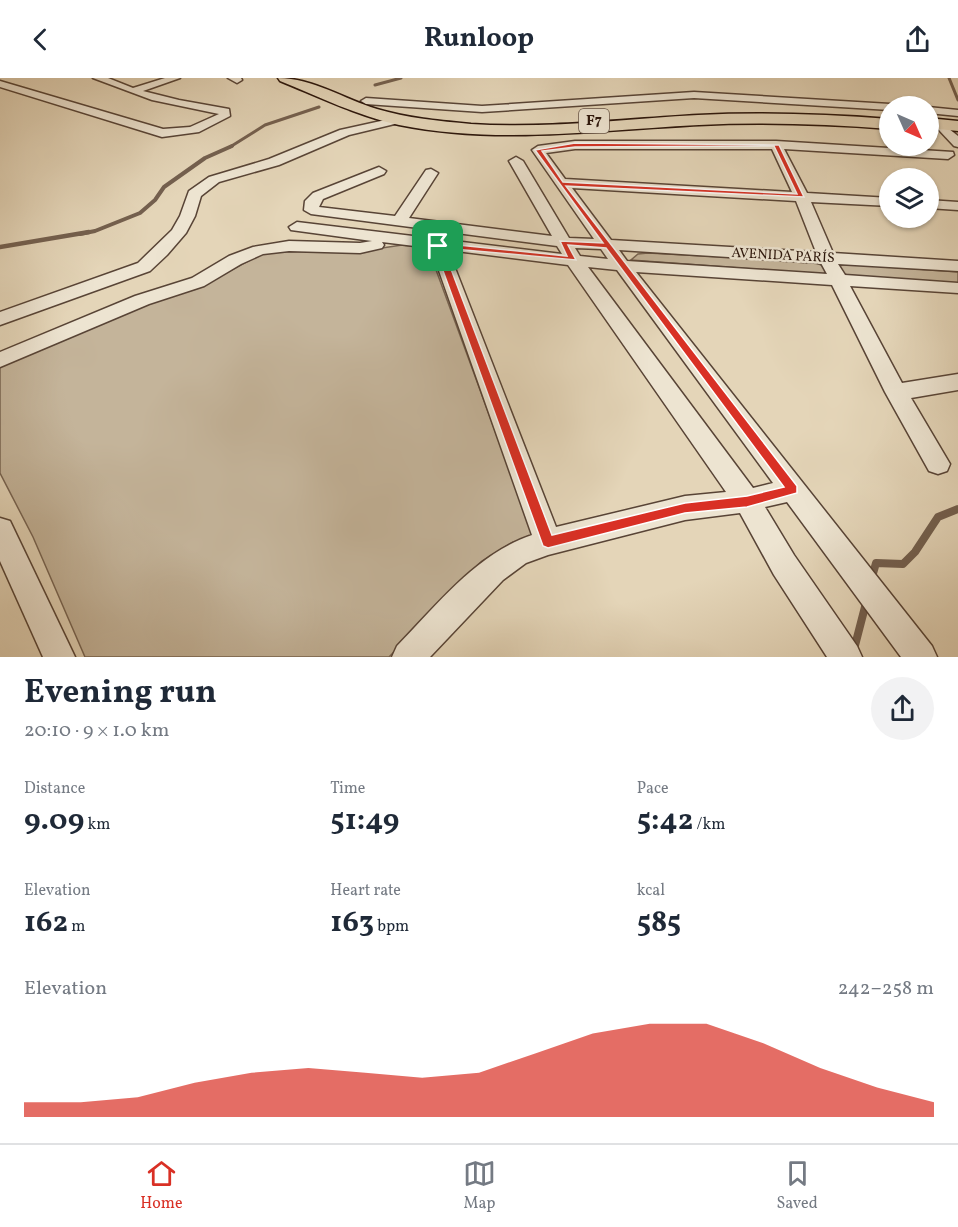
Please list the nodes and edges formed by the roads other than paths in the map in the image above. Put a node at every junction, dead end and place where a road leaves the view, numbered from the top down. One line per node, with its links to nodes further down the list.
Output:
1 (98, 78): 7 (street)
2 (175, 78): 7 (street)
3 (285, 78): 14 (highway, F7)
4 (306, 78): 9 (highway, F7)
5 (0, 84): 6 (street)
6 (15, 89): 7 (street); 8 (street)
7 (132, 91)
8 (0, 94)
9 (366, 101): 10 (street); 13 (highway, F7)
10 (879, 106)
11 (939, 111): 12 (street)
12 (958, 113)
13 (879, 118)
14 (399, 120): 15 (highway, F7); 37 (street)
15 (879, 124)
16 (944, 127): 17 (street)
17 (958, 143)
18 (776, 145): 19 (street); 23 (street); 24 (street)
19 (948, 155)
20 (516, 161): 33 (street)
21 (379, 171): 28 (street)
22 (431, 173): 28 (street)
23 (561, 183): 24 (street); 32 (street)
24 (801, 196): 25 (street); 34 (street)
25 (879, 201)
26 (939, 205): 27 (street)
27 (958, 207)
28 (399, 221): 33 (street)
29 (297, 227): 30 (street)
30 (397, 240): 31 (street); 40 (street)
31 (438, 246): 33 (street); 51 (street)
32 (609, 246): 33 (street, AVENIDA PARÍS); 34 (street, AVENIDA PARÍS); 35 (street)
33 (568, 251): 35 (street); 49 (street)
34 (827, 258): 36 (street, AVENIDA PARÍS); 38 (street)
35 (622, 266): 38 (street); 48 (street)
36 (958, 266)
37 (144, 267): 40 (street); 41 (street)
38 (839, 280): 39 (street); 46 (street)
39 (958, 288)
40 (177, 289): 42 (street)
41 (0, 319)
42 (61, 335): 43 (street); 44 (street)
43 (0, 347)
44 (0, 360)
45 (958, 382): 46 (street)
46 (896, 392): 47 (street)
47 (938, 464)
48 (793, 489): 49 (street); 55 (street)
49 (747, 501): 51 (street); 52 (street)
50 (0, 530): 54 (street)
51 (548, 542): 53 (street)
52 (841, 650)
53 (415, 654)
54 (58, 657)
55 (921, 657)

